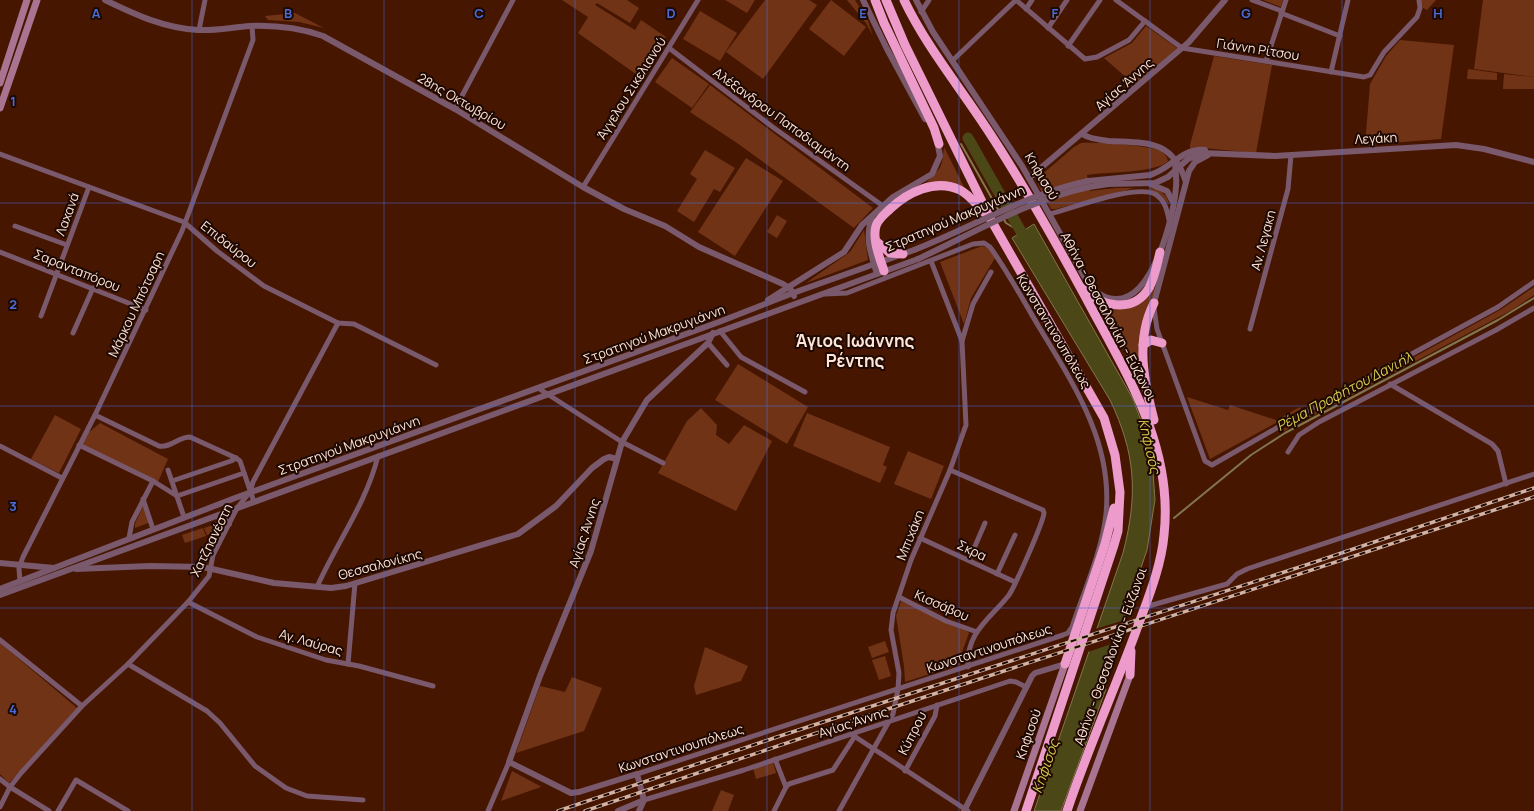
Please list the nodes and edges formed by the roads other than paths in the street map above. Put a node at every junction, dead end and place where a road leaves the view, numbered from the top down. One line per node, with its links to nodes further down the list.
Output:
1 (27, 0): 37 (main road)
2 (37, 0): 38 (main road)
3 (106, 0): 29 (street, 28ης Οκτωβρίου)
4 (205, 0): 29 (street)
5 (513, 0): 39 (street)
6 (698, 0): 32 (street, Άγγελου Σικελιανού)
7 (862, 0): 41 (street)
8 (875, 0): 41 (highway)
9 (886, 0): 58 (highway)
10 (904, 0): 72 (highway, Αθήνα - Θεσσαλονίκη - Εύζωνοι)
11 (916, 0): 24 (street, Κηφισού)
12 (929, 0): 24 (street)
13 (1016, 0): 23 (street); 34 (street)
14 (1032, 0): 23 (street)
15 (1067, 0): 28 (street)
16 (1100, 0): 31 (street)
17 (1116, 0): 26 (street)
18 (1225, 0): 33 (street, Αγίας Άννης)
19 (1252, 0): 25 (street)
20 (1286, 0): 25 (street)
21 (1348, 0): 30 (street)
22 (1419, 0): 36 (street, Γιάννη Ρίτσου)
23 (1026, 9): 28 (street)
24 (921, 12): 34 (street, Κηφισού)
25 (1282, 12): 30 (street); 35 (street)
26 (1145, 21): 31 (street); 33 (street)
27 (252, 26): 29 (street, 28ης Οκτωβρίου); 39 (street, 28ης Οκτωβρίου); 60 (street, Μάρκου Μπότσαρη)
28 (1048, 28): 31 (street)
29 (199, 30)
30 (1340, 36): 36 (street)
31 (1068, 46)
32 (668, 48): 53 (street, Άγγελου Σικελιανού); 55 (street, Αλέξανδρου Παπαδιαμάντη)
33 (1182, 48): 35 (street, Γιάννη Ρίτσου); 40 (street, Αγίας Άννης)
34 (952, 61): 48 (street, Κηφισού)
35 (1266, 61): 36 (street, Γιάννη Ρίτσου)
36 (1331, 72)
37 (0, 83)
38 (0, 108)
39 (455, 109): 53 (street, 28ης Οκτωβρίου)
40 (1082, 134): 45 (street); 48 (street, Αγίας Άννης)
41 (939, 144): 55 (street)
42 (1218, 153): 44 (street, Λεγάκη); 45 (street, Στρατηγού Μακρυγιάννη); 47 (street, Στρατηγού Μακρυγιάννη); 49 (street)
43 (0, 154): 52 (street, Επιδαύρου)
44 (1291, 155): 46 (street, Λεγάκη); 86 (street, Αν. Λεγακη)
45 (1175, 160): 47 (street, Κηφισού); 50 (street, Στρατηγού Μακρυγιάννη)
46 (1534, 162)
47 (1177, 168): 49 (street); 51 (street, Στρατηγού Μακρυγιάννη); 54 (street, Κηφισού)
48 (1029, 178): 56 (street, Κηφισού)
49 (1186, 183): 79 (street)
50 (1089, 184): 51 (street, Στρατηγού Μακρυγιάννη); 66 (street, Στρατηγού Μακρυγιάννη, bridge); 70 (street, Στρατηγού Μακρυγιάννη, bridge)
51 (1149, 184): 54 (street)
52 (89, 187): 60 (street, Επιδαύρου); 63 (street, Λαχανά)
53 (583, 187): 74 (street, 28ης Οκτωβρίου)
54 (1173, 204): 59 (street, Κηφισού)
55 (883, 206): 57 (street)
56 (1050, 214): 59 (street); 65 (street, Κηφισού)
57 (872, 218): 68 (street); 74 (street)
58 (991, 220): 62 (highway); 118 (highway)
59 (1169, 220): 65 (street, Κηφισού)
60 (184, 222): 82 (street, Μάρκου Μπότσαρη); 84 (street, Επιδαύρου)
61 (15, 226): 63 (street)
62 (877, 242): 66 (highway); 68 (highway)
63 (67, 245): 71 (street, Λαχανά)
64 (0, 252): 71 (street, Σαρανταπόρου)
65 (1160, 252): 72 (highway)
66 (902, 254): 68 (street, Στρατηγού Μακρυγιάννη)
67 (931, 261): 77 (street, Κωνσταντινουπόλεως); 89 (street, Μπιχάκη); 155 (street, Κωνσταντινουπόλεως)
68 (878, 263): 70 (highway); 76 (street, Στρατηγού Μακρυγιάννη)
69 (991, 272): 89 (street)
70 (880, 273): 77 (street, Στρατηγού Μακρυγιάννη)
71 (56, 274): 75 (street, Σαρανταπόρου); 83 (street, Λαχανά)
72 (1076, 279): 103 (highway, Αθήνα - Θεσσαλονίκη - Εύζωνοι)
73 (1534, 282): 91 (street)
74 (789, 287): 76 (street); 80 (street)
75 (92, 288): 82 (street, Σαρανταπόρου); 88 (street)
76 (793, 293): 78 (street); 80 (street, Στρατηγού Μακρυγιάννη)
77 (822, 293): 78 (street, Στρατηγού Μακρυγιάννη)
78 (796, 302): 87 (street, Στρατηγού Μακρυγιάννη)
79 (1154, 303): 91 (street); 92 (highway)
80 (757, 308): 85 (street, Στρατηγού Μακρυγιάννη)
81 (1534, 308): 95 (street)
82 (146, 310): 99 (street, Μάρκου Μπότσαρη)
83 (41, 316)
84 (338, 323): 93 (street, Επιδαύρου); 117 (street, Χατζηανέστη)
85 (710, 325): 87 (street); 96 (street, Στρατηγού Μακρυγιάννη)
86 (1250, 329)
87 (716, 332): 90 (street, Αγίας Άννης); 97 (street); 98 (street, Στρατηγού Μακρυγιάννη)
88 (73, 333)
89 (962, 341): 110 (street, Μπιχάκη)
90 (708, 343): 94 (street); 100 (street, Αγίας Άννης)
91 (1162, 343): 92 (highway)
92 (1143, 345): 103 (highway)
93 (436, 365)
94 (727, 365)
95 (1390, 384): 104 (street); 116 (street)
96 (538, 388): 98 (street); 117 (street, Στρατηγού Μακρυγιάννη)
97 (805, 392)
98 (546, 394): 100 (street); 105 (street, Στρατηγού Μακρυγιάννη)
99 (95, 415): 101 (street, Μάρκου Μπότσαρη); 106 (street)
100 (622, 442): 107 (street, Αγίας Άννης); 108 (street)
101 (79, 445): 113 (street, Μάρκου Μπότσαρη); 114 (street)
102 (0, 446): 113 (street)
103 (1156, 446): 148 (highway, Αθήνα - Θεσσαλονίκη - Εύζωνοι)
104 (1288, 452)
105 (378, 456): 121 (street, Στρατηγού Μακρυγιάννη); 143 (street)
106 (236, 458): 111 (street); 115 (street)
107 (617, 459): 142 (street, Θεσσαλονίκης); 166 (street, Αγίας Άννης)
108 (664, 463)
109 (168, 470): 115 (street)
110 (950, 470): 130 (street, Μπιχάκη); 141 (street)
111 (244, 473): 117 (street); 119 (street)
112 (1534, 474): 116 (street)
113 (62, 478): 131 (street, Μάρκου Μπότσαρη)
114 (152, 481): 119 (street); 120 (street)
115 (172, 481): 119 (street)
116 (1506, 484): 148 (street)
117 (250, 492): 121 (street); 122 (street, Χατζηανέστη); 124 (street, Στρατηγού Μακρυγιάννη)
118 (1120, 492): 154 (highway); 186 (highway)
119 (177, 496): 124 (street)
120 (143, 499): 127 (street); 129 (street)
121 (254, 502): 122 (street, Στρατηγού Μακρυγιάννη)
122 (237, 508): 123 (street, Στρατηγού Μακρυγιάννη); 126 (street, Χατζηανέστη)
123 (216, 516): 126 (street); 137 (street, Στρατηγού Μακρυγιάννη)
124 (184, 517): 127 (street, Στρατηγού Μακρυγιάννη)
125 (985, 523): 132 (street)
126 (229, 524): 136 (street, Χατζηανέστη)
127 (153, 528): 129 (street, Στρατηγού Μακρυγιάννη)
128 (1015, 535): 139 (street)
129 (129, 538): 138 (street, Στρατηγού Μακρυγιάννη)
130 (920, 538): 132 (street, Σκρα); 146 (street, Μπιχάκη)
131 (23, 557): 134 (street, Μάρκου Μπότσαρη); 135 (street)
132 (969, 560): 139 (street, Σκρα)
133 (0, 563): 134 (street)
134 (20, 564): 135 (street); 140 (street, Μάρκου Μπότσαρη)
135 (28, 565): 138 (street)
136 (210, 568): 137 (street, Θεσσαλονίκης); 143 (street, Θεσσαλονίκης); 147 (street, Χατζηανέστη)
137 (69, 569): 138 (street, Στρατηγού Μακρυγιάννη)
138 (57, 570): 140 (street, Στρατηγού Μακρυγιάννη); 145 (street, Στρατηγού Μακρυγιάννη)
139 (997, 574): 141 (street, Σκρα)
140 (20, 582): 144 (street, Στρατηγού Μακρυγιάννη)
141 (1015, 582): 149 (street)
142 (355, 583): 143 (street, Θεσσαλονίκης); 153 (street)
143 (317, 587)
144 (0, 589)
145 (0, 595)
146 (899, 597): 149 (street, Κισσάβου); 159 (street, Μπιχάκη)
147 (188, 602): 152 (street, Χατζηανέστη); 153 (street, Αγ. Λαύρας)
148 (1145, 606): 151 (highway, Αθήνα - Θεσσαλονίκη - Εύζωνοι)
149 (977, 632): 155 (street)
150 (0, 640): 161 (street)
151 (1132, 642): 156 (highway); 187 (highway, Αθήνα - Θεσσαλονίκη - Εύζωνοι)
152 (128, 664): 161 (street, Χατζηανέστη); 172 (street)
153 (348, 664): 157 (street, Αγ. Λαύρας)
154 (1065, 664): 158 (street); 185 (main road, Κηφισού)
155 (968, 667): 159 (street, Κωνσταντινουπόλεως)
156 (1130, 675): 188 (main road)
157 (433, 686)
158 (1026, 687): 160 (street, Αγίας Άννης); 176 (street)
159 (898, 689): 162 (street, Μπιχάκη); 168 (street, Κωνσταντινουπόλεως)
160 (937, 705): 162 (street, Αγίας Άννης); 167 (street, Κύπρου)
161 (82, 706): 171 (street, Χατζηανέστη)
162 (889, 721): 163 (street, Αγίας Άννης); 164 (street, Μπιχάκη)
163 (853, 735): 164 (street); 165 (street, Αγίας Άννης); 170 (street)
164 (873, 748): 167 (street); 184 (street, Μπιχάκη)
165 (775, 759): 170 (street); 173 (street, Αγίας Άννης)
166 (509, 762): 168 (street, Κωνσταντινουπόλεως); 180 (street)
167 (905, 771): 176 (street)
168 (637, 774): 173 (street)
169 (0, 779): 171 (street)
170 (786, 787): 183 (street)
171 (10, 788): 174 (street, Χατζηανέστη); 177 (street)
172 (363, 800)
173 (644, 800): 175 (street, Αγίας Άννης); 182 (street)
174 (0, 807)
175 (631, 808): 181 (street, Αγίας Άννης)
176 (966, 810)
177 (49, 811)
178 (58, 811): 179 (street)
179 (128, 811)
180 (488, 811)
181 (618, 811)
182 (639, 811)
183 (774, 811)
184 (839, 811)
185 (1014, 811)
186 (1026, 811)
187 (1067, 811)
188 (1080, 811)

